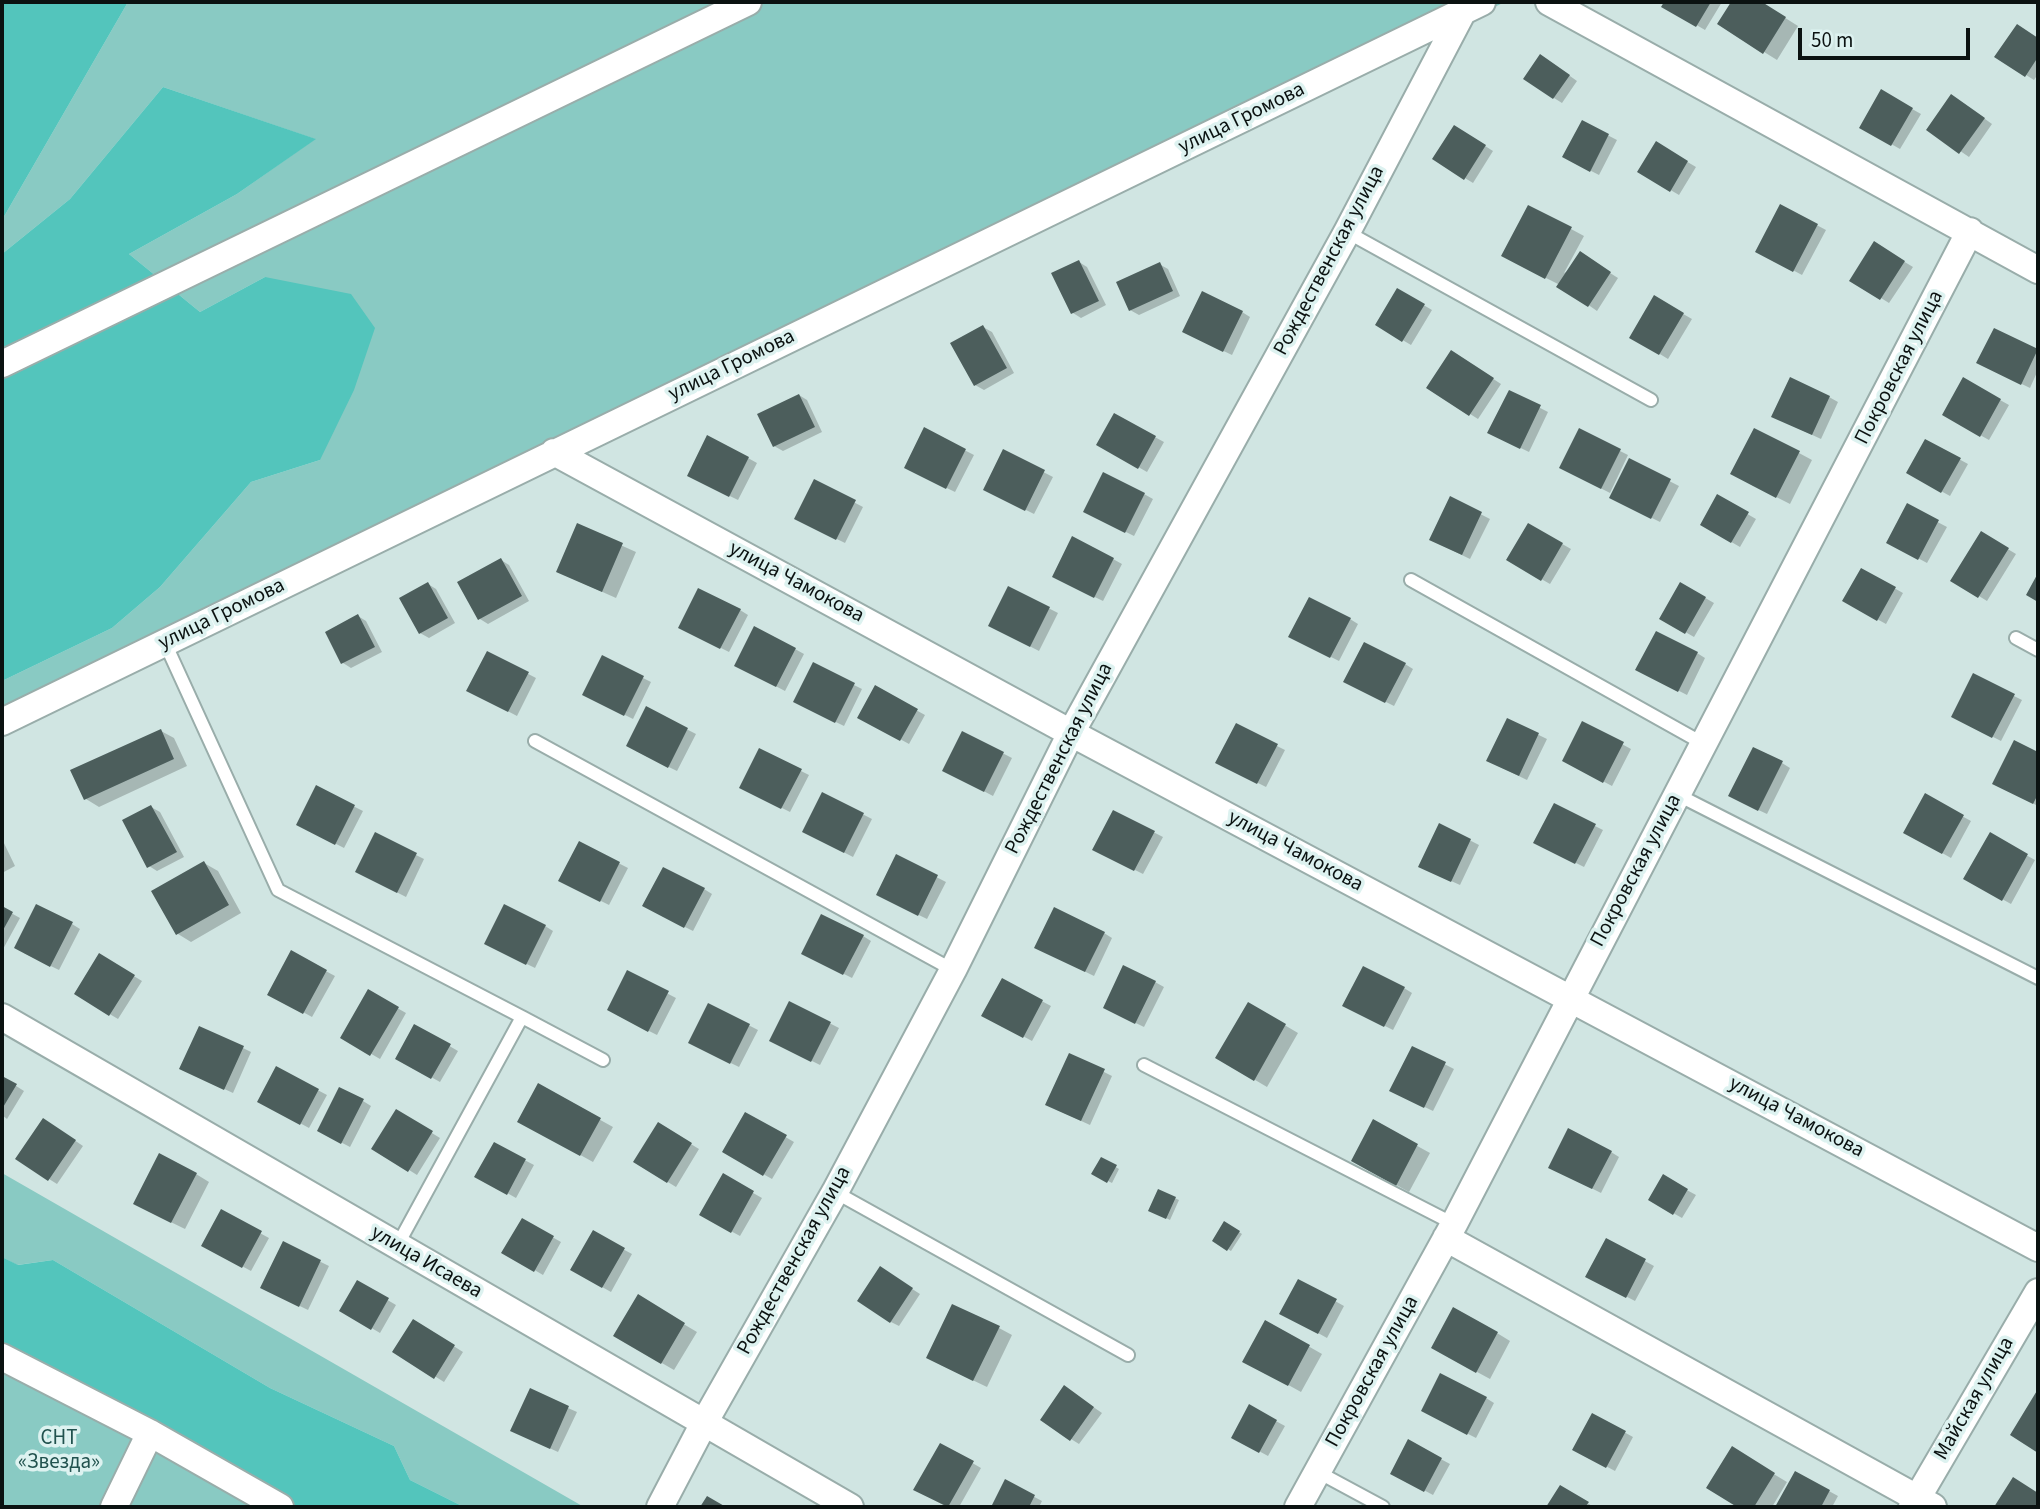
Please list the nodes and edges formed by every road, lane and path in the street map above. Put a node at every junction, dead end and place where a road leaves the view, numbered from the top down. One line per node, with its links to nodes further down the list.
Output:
1 (748, 2): 7 (street)
2 (1549, 2): 4 (street)
3 (1472, 7): 5 (street, Рождественская улица); 9 (street, улица Громова)
4 (1970, 231): 6 (street); 17 (street, Покровская улица)
5 (1347, 232): 8 (lane); 15 (street, Рождественская улица)
6 (2038, 270)
7 (2, 364)
8 (1651, 400)
9 (554, 452): 12 (street, улица Громова); 15 (street, улица Чамокова)
10 (1411, 580): 17 (lane)
11 (2016, 638): 13 (lane)
12 (165, 643): 14 (street, улица Громова); 23 (lane)
13 (2038, 650)
14 (2, 722)
15 (1071, 733): 19 (street, Рождественская улица); 21 (street, улица Чамокова)
16 (535, 741): 19 (lane)
17 (1705, 745): 18 (street, Покровская улица)
18 (1678, 795): 20 (lane); 21 (street, Покровская улица)
19 (953, 970): 26 (street, Рождественская улица)
20 (2038, 978)
21 (1569, 998): 27 (street, Покровская улица); 29 (street, улица Чамокова)
22 (2, 1017): 28 (street, улица Исаева)
23 (522, 1017): 24 (lane); 28 (lane)
24 (603, 1060)
25 (1144, 1065): 27 (lane)
26 (835, 1192): 31 (lane); 33 (street, Рождественская улица)
27 (1450, 1231): 35 (street, Покровская улица); 36 (street)
28 (397, 1246): 33 (street, улица Исаева)
29 (2038, 1248)
30 (2038, 1292): 36 (street, Майская улица)
31 (1128, 1355)
32 (2, 1357): 34 (street)
33 (704, 1423): 39 (street, Рождественская улица); 40 (street, улица Исаева)
34 (150, 1433): 37 (street); 38 (street)
35 (1318, 1472): 41 (street, Покровская улица); 42 (lane)
36 (1921, 1504)
37 (114, 1507)
38 (280, 1507)
39 (660, 1507)
40 (850, 1507)
41 (1298, 1507)
42 (1383, 1507)

